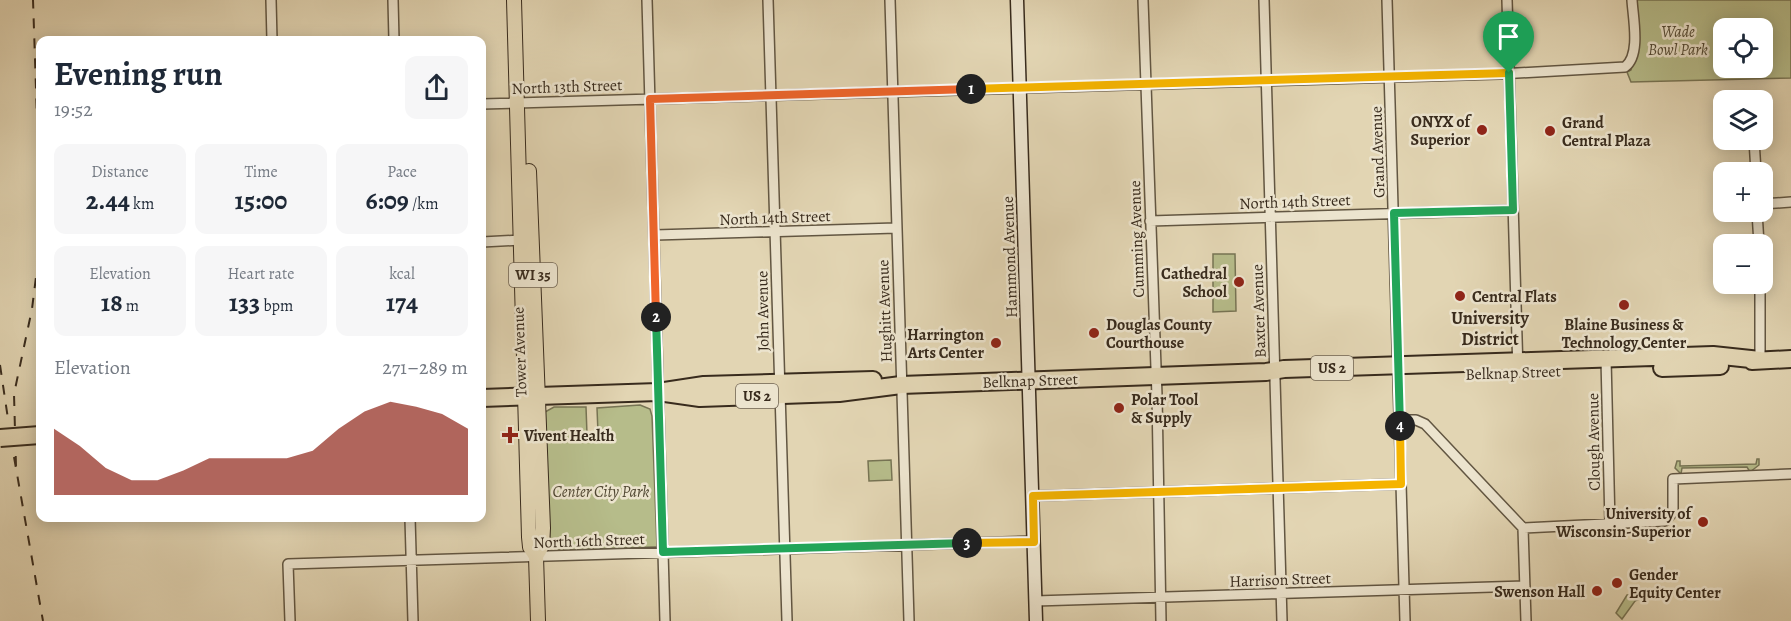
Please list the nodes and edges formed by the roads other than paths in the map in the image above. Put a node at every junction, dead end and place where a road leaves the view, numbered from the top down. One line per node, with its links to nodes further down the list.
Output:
1 (271, 0): 14 (street)
2 (393, 0): 15 (street)
3 (514, 0): 24 (main road, Tower Avenue / WI 35)
4 (524, 0): 24 (main road, Tower Avenue / WI 35)
5 (647, 0): 23 (street)
6 (768, 0): 22 (street, John Avenue)
7 (890, 0): 21 (street, Hughitt Avenue)
8 (1017, 0): 20 (street, Hammond Avenue)
9 (1143, 0): 19 (street, Cumming Avenue)
10 (1264, 0): 18 (street, Baxter Avenue)
11 (1387, 0): 17 (street, Grand Avenue)
12 (1507, 0): 16 (street)
13 (1632, 0): 16 (street, North 13th Street)
14 (272, 36)
15 (394, 36)
16 (1509, 73): 17 (street, North 13th Street); 28 (street)
17 (1390, 77): 18 (street, North 13th Street); 29 (street, Grand Avenue)
18 (1266, 80): 19 (street, North 13th Street); 30 (street, Baxter Avenue)
19 (1145, 84): 20 (street, North 13th Street); 31 (street, Cumming Avenue)
20 (1020, 88): 21 (street, North 13th Street); 46 (street, Hammond Avenue)
21 (892, 90): 22 (street, North 13th Street); 32 (street, Hughitt Avenue)
22 (771, 94): 23 (street, North 13th Street); 33 (street, John Avenue)
23 (650, 99): 24 (street, North 13th Street); 34 (street)
24 (522, 103): 25 (street, North 13th Street); 35 (main road, Tower Avenue / WI 35); 37 (main road, Tower Avenue / WI 35)
25 (486, 104)
26 (1791, 202): 27 (street)
27 (1773, 203)
28 (1513, 210): 29 (street, North 14th Street); 42 (street)
29 (1394, 213): 30 (street, North 14th Street); 43 (street, Grand Avenue)
30 (1271, 217): 31 (street, North 14th Street); 44 (street, Baxter Avenue)
31 (1150, 221): 45 (street, Cumming Avenue)
32 (896, 228): 33 (street, North 14th Street); 47 (street, Hughitt Avenue)
33 (776, 232): 34 (street, North 14th Street); 48 (street, John Avenue)
34 (655, 235): 49 (street)
35 (521, 240): 36 (street); 37 (main road); 50 (main road, Tower Avenue / WI 35)
36 (486, 242)
37 (533, 281): 50 (main road, Tower Avenue / WI 35)
38 (1760, 294): 40 (street)
39 (1791, 359): 40 (highway, Belknap Street / US 2)
40 (1760, 360): 41 (highway, Belknap Street / US 2)
41 (1606, 364): 42 (highway, Belknap Street / US 2); 61 (street, Clough Avenue)
42 (1518, 367): 43 (highway, Belknap Street / US 2)
43 (1399, 370): 44 (highway, Belknap Street / US 2); 52 (street, Grand Avenue)
44 (1272, 373): 45 (highway, Belknap Street / US 2); 57 (street, Baxter Avenue)
45 (1156, 376): 46 (highway, Belknap Street / US 2); 58 (street, Cumming Avenue)
46 (1029, 380): 47 (highway, Belknap Street / US 2); 59 (street, Hammond Avenue)
47 (901, 385): 48 (highway, Belknap Street / US 2); 64 (street, Hughitt Avenue)
48 (779, 389): 49 (highway, Belknap Street / US 2); 65 (street, John Avenue)
49 (658, 392): 50 (highway, Belknap Street / US 2); 66 (street)
50 (531, 396): 51 (highway, Belknap Street / US 2); 67 (main road, Tower Avenue / WI 35)
51 (486, 398)
52 (1400, 420): 56 (street, Grand Avenue); 62 (street)
53 (36, 435): 54 (highway, bridge)
54 (0, 438)
55 (1791, 474): 61 (street)
56 (1401, 484): 57 (street); 70 (street, Grand Avenue)
57 (1279, 488): 58 (street); 71 (street, Baxter Avenue)
58 (1158, 491): 59 (street); 72 (street, Cumming Avenue)
59 (1033, 496): 63 (street, Hammond Avenue)
60 (410, 522): 68 (street)
61 (1610, 524): 62 (street)
62 (1523, 528): 69 (street)
63 (1034, 542): 64 (street, North 16th Street); 73 (street, Hammond Avenue)
64 (907, 545): 65 (street, North 16th Street); 79 (street, Hughitt Avenue)
65 (785, 549): 66 (street, North 16th Street); 78 (street, John Avenue)
66 (663, 552): 67 (street, North 16th Street); 77 (street)
67 (536, 556): 68 (street, North 16th Street); 76 (main road, Tower Avenue / WI 35)
68 (411, 560): 74 (street, North 16th Street); 75 (street)
69 (1525, 586): 70 (street, Harrison Street); 84 (street)
70 (1404, 590): 71 (street, Harrison Street); 83 (street, Grand Avenue)
71 (1281, 594): 72 (street, Harrison Street); 82 (street, Baxter Avenue)
72 (1161, 597): 73 (street, Harrison Street); 81 (street, Cumming Avenue)
73 (1035, 601): 80 (street, Hammond Avenue)
74 (290, 621)
75 (413, 621)
76 (538, 621)
77 (665, 621)
78 (787, 621)
79 (909, 621)
80 (1036, 621)
81 (1161, 621)
82 (1282, 621)
83 (1405, 621)
84 (1526, 621)

